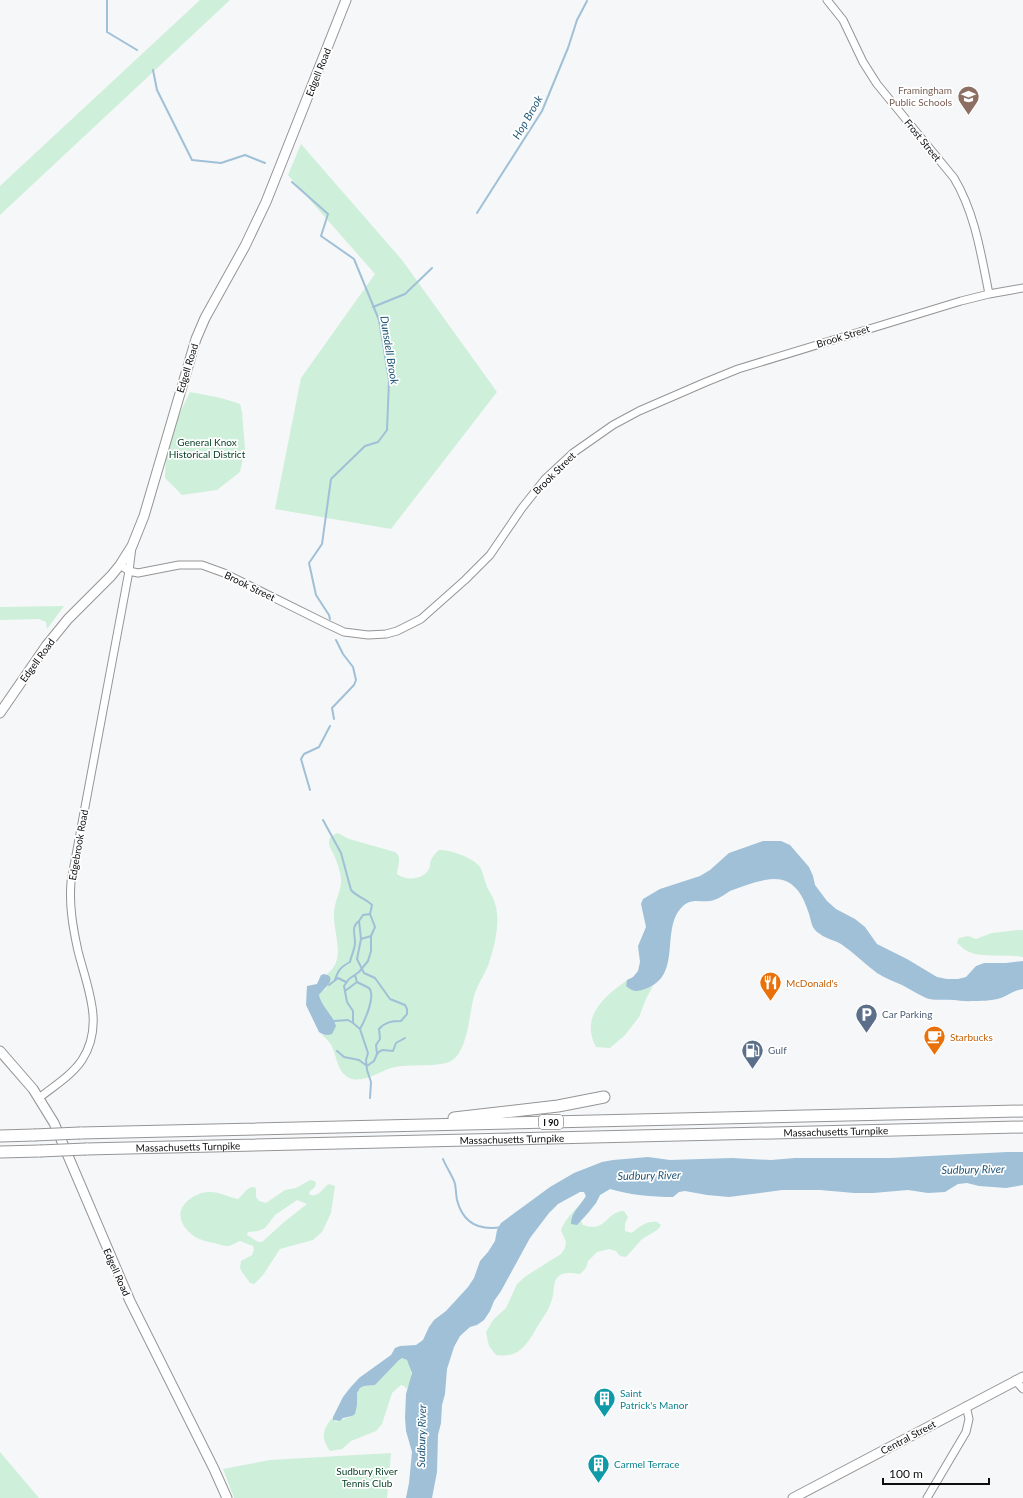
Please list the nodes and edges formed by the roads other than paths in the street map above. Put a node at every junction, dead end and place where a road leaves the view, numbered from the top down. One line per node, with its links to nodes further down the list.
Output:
1 (346, 0): 5 (main road, Edgell Road)
2 (827, 0): 4 (street, Frost Street)
3 (1023, 288): 4 (street, Brook Street)
4 (988, 294): 7 (street, Brook Street)
5 (132, 546): 6 (main road, Edgell Road); 7 (street)
6 (120, 565): 7 (street); 8 (main road, Edgell Road)
7 (129, 571): 11 (street, Edgebrook Road)
8 (0, 714)
9 (0, 1051): 11 (main road, Edgell Road)
10 (604, 1097): 13 (highway)
11 (39, 1098): 20 (main road, Edgell Road)
12 (1023, 1111): 13 (highway, Massachusetts Turnpike / I 90)
13 (347, 1127): 15 (highway, Massachusetts Turnpike / I 90, bridge)
14 (1023, 1127): 16 (highway, Massachusetts Turnpike / I 90, bridge)
15 (0, 1136)
16 (0, 1152)
17 (1019, 1378): 18 (street); 19 (main road, Central Street)
18 (1023, 1389)
19 (966, 1406): 21 (main road, Central Street); 22 (street)
20 (227, 1498)
21 (794, 1498)
22 (927, 1498)

